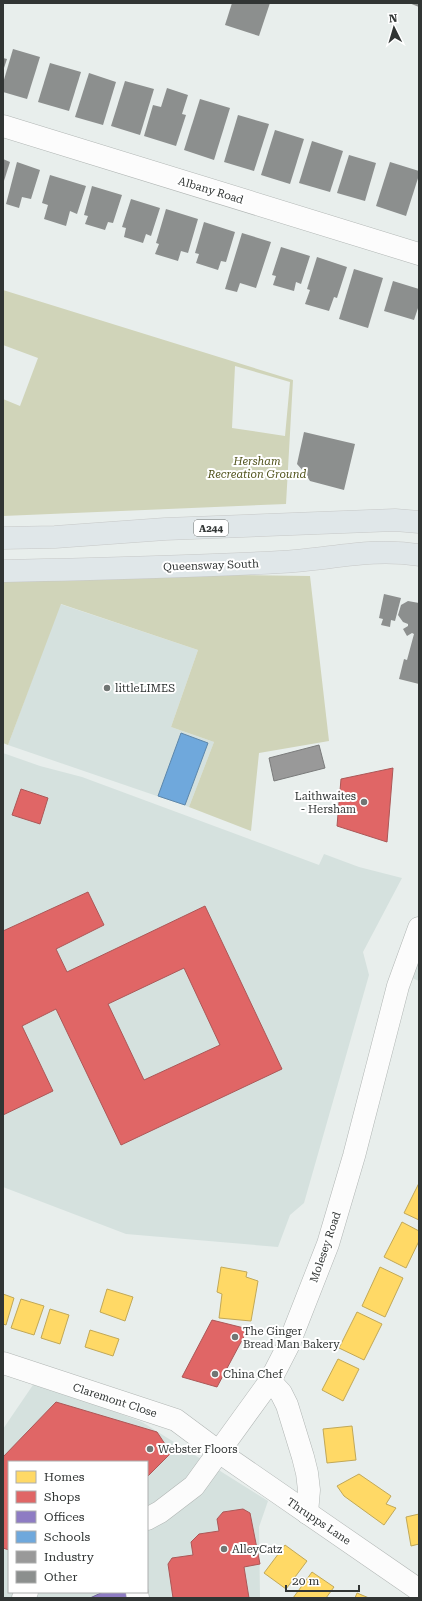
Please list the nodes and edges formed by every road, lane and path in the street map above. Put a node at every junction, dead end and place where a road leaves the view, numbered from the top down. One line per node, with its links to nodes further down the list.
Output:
1 (3, 126): 2 (street, Albany Road)
2 (419, 254)
3 (419, 522): 4 (main road, A244)
4 (3, 538)
5 (419, 556): 6 (main road, Queensway South)
6 (3, 571)
7 (419, 928): 9 (street, Molesey Road)
8 (3, 1363): 10 (street, Claremont Close)
9 (270, 1381): 10 (street, Molesey Road); 11 (street)
10 (219, 1452): 11 (street, Thrupps Lane); 12 (street, Molesey Road)
11 (307, 1513): 13 (street, Thrupps Lane)
12 (148, 1518)
13 (419, 1590)

